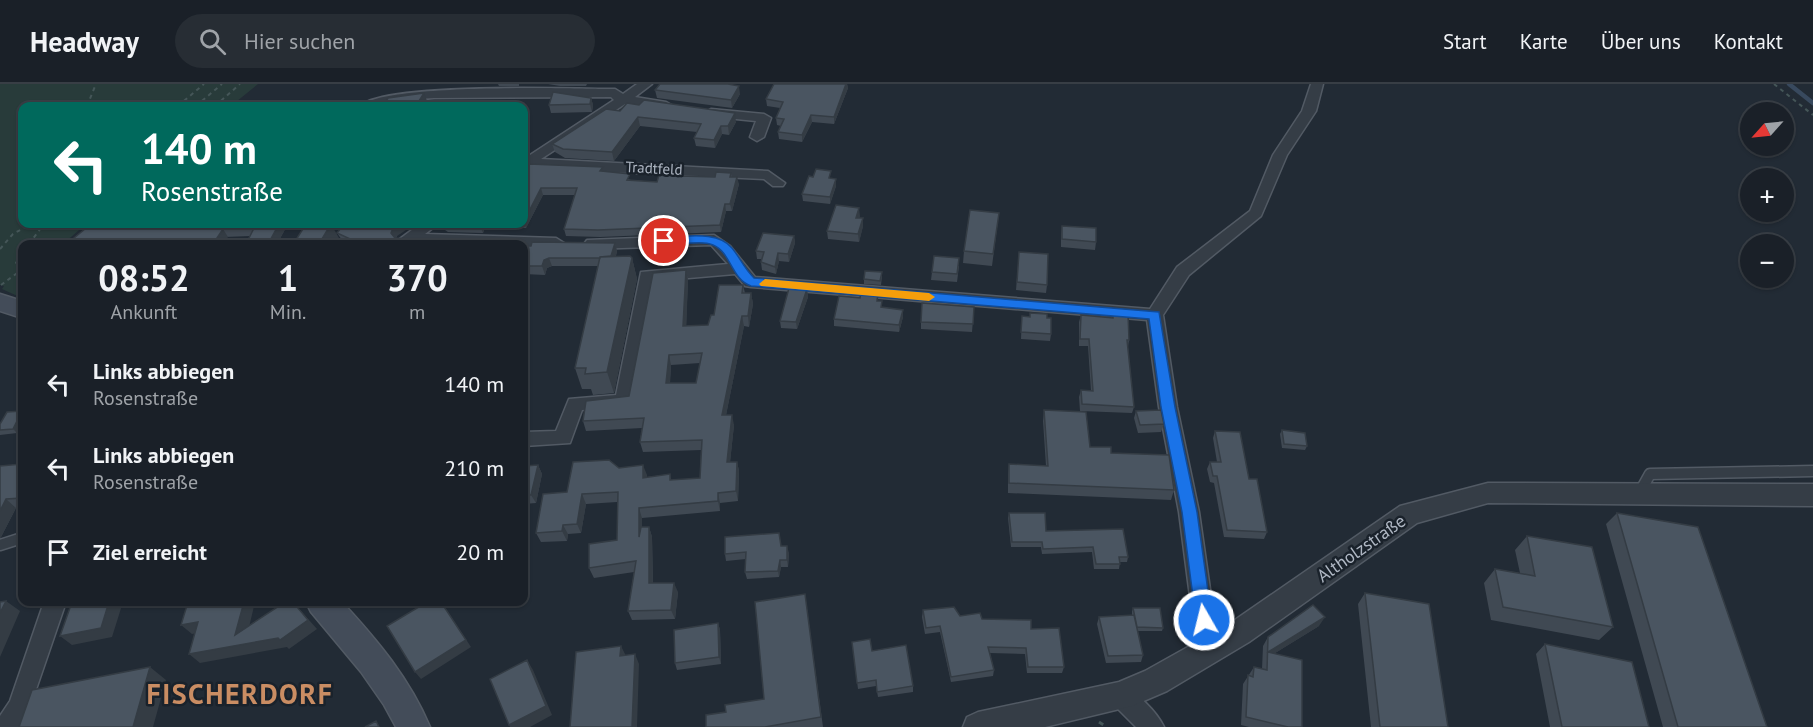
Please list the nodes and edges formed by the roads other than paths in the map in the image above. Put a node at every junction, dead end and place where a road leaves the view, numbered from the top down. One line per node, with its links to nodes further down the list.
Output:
1 (646, 84): 3 (street)
2 (1317, 84): 17 (street)
3 (620, 99): 4 (street); 5 (street); 8 (street)
4 (376, 102)
5 (677, 108)
6 (699, 111): 7 (street)
7 (757, 137)
8 (528, 162)
9 (528, 164): 10 (street, Tradtfeld)
10 (777, 183)
11 (424, 228): 12 (street)
12 (407, 240)
13 (528, 243): 14 (street)
14 (737, 268): 17 (street); 18 (street)
15 (0, 302): 16 (main road)
16 (18, 309)
17 (1155, 315): 26 (street)
18 (528, 440)
19 (1813, 471): 20 (lane)
20 (1639, 495): 21 (street, Altholzstraße); 26 (street, Altholzstraße)
21 (1813, 495)
22 (18, 539): 23 (lane)
23 (0, 545)
24 (54, 606): 29 (street)
25 (325, 606): 30 (main road)
26 (1220, 643): 27 (street, Altholzstraße)
27 (1121, 696): 28 (street, Altholzstraße); 31 (street)
28 (984, 726)
29 (6, 727)
30 (413, 727)
31 (1152, 727)

